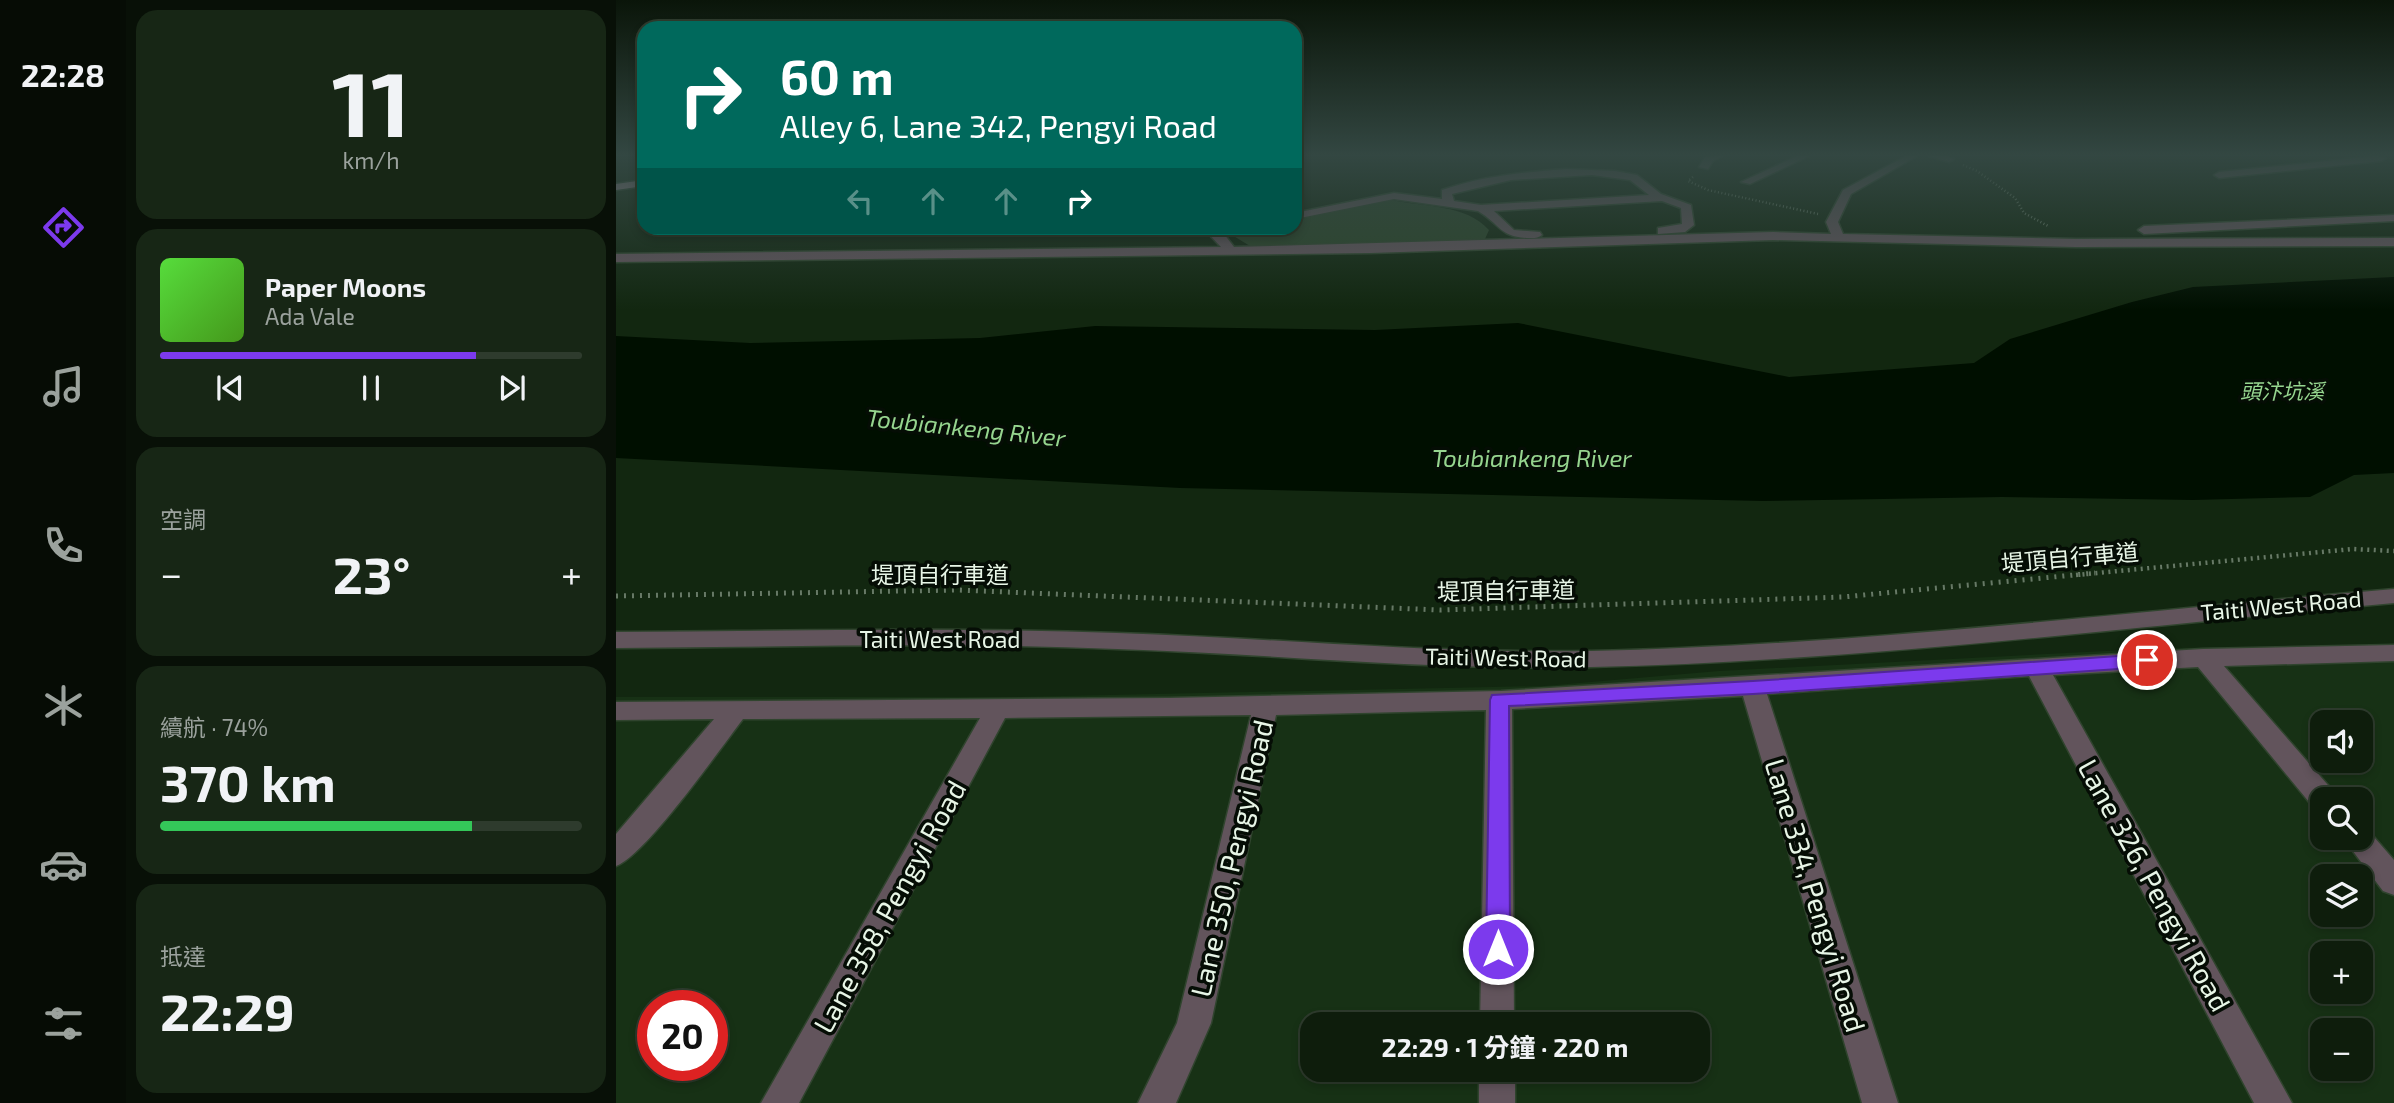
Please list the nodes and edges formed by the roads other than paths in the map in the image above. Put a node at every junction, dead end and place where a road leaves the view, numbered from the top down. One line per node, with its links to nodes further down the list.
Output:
1 (1337, 207): 7 (street)
2 (1477, 207): 6 (street)
3 (1491, 207): 6 (street)
4 (1687, 207): 10 (street)
5 (1839, 207): 12 (street)
6 (1481, 208): 10 (street)
7 (1302, 215)
8 (2394, 218): 9 (street)
9 (2331, 221): 13 (street); 16 (street)
10 (1508, 229): 15 (street)
11 (1216, 235): 17 (street)
12 (1838, 236): 15 (street); 16 (street)
13 (2377, 242): 14 (street); 16 (street)
14 (2394, 242)
15 (1479, 243): 17 (street)
16 (2076, 243)
17 (1230, 250): 18 (street)
18 (616, 258)
19 (2394, 596): 20 (street, Taiti West Road)
20 (616, 640)
21 (2394, 653): 22 (street)
22 (2203, 657): 23 (street); 30 (street)
23 (2036, 666): 24 (street); 40 (street, Lane 326, Pengyi Road)
24 (1753, 688): 25 (street); 39 (street, Lane 334, Pengyi Road)
25 (1499, 700): 26 (street); 34 (street)
26 (1266, 704): 27 (street, Lane 350, Pengyi Road); 37 (street, Lane 350, Pengyi Road)
27 (999, 708): 28 (street, Lane 350, Pengyi Road); 36 (street, Lane 358, Pengyi Road)
28 (736, 710): 29 (street, Lane 350, Pengyi Road); 32 (street)
29 (616, 711)
30 (2313, 787)
31 (2367, 850): 33 (street)
32 (616, 854)
33 (2394, 882)
34 (1497, 1012)
35 (1497, 1082): 38 (street)
36 (779, 1103)
37 (1156, 1103)
38 (1497, 1103)
39 (1880, 1103)
40 (2274, 1103)

